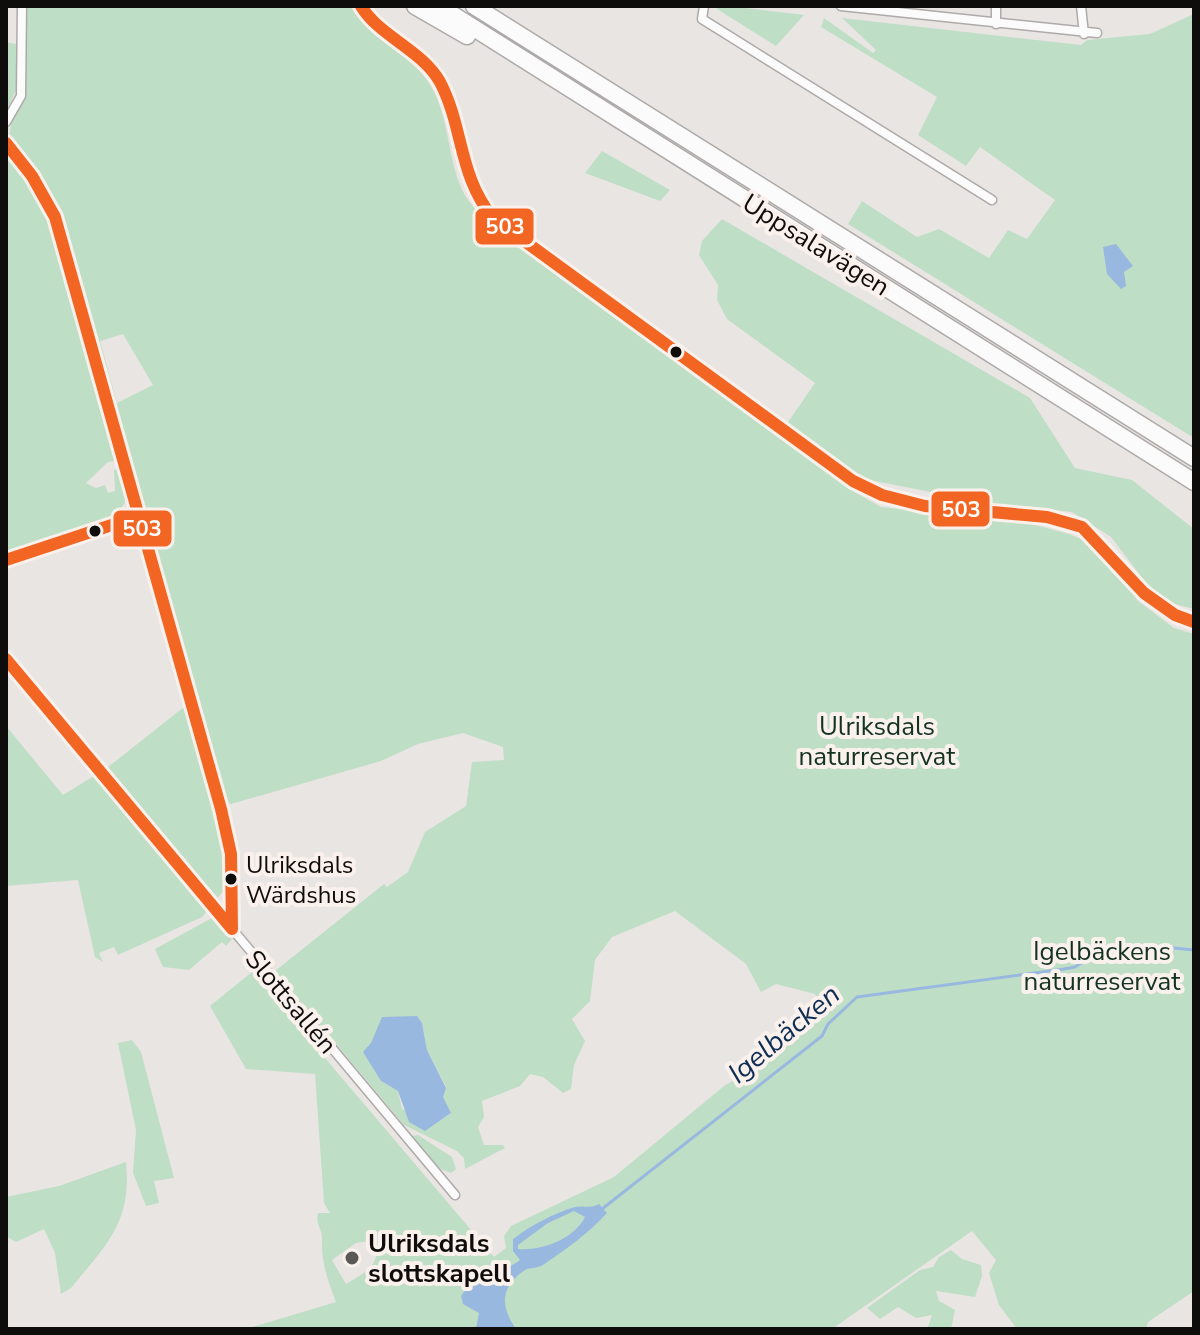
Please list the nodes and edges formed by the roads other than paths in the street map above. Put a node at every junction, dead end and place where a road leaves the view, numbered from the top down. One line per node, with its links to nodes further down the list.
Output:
1 (22, 6): 15 (street)
2 (361, 6): 22 (street)
3 (415, 6): 14 (highway)
4 (439, 6): 14 (highway, Uppsalavägen)
5 (474, 6): 18 (highway, Uppsalavägen)
6 (704, 6): 17 (street)
7 (843, 6): 10 (street)
8 (996, 6): 11 (street)
9 (1081, 6): 13 (street)
10 (911, 10): 11 (street)
11 (996, 24): 13 (street)
12 (1097, 33): 13 (street)
13 (1084, 34)
14 (567, 90): 19 (highway, Uppsalavägen)
15 (6, 122)
16 (6, 143): 20 (street)
17 (992, 200)
18 (1194, 458)
19 (1194, 482)
20 (139, 516): 21 (street); 24 (street)
21 (6, 560)
22 (1194, 622)
23 (6, 659): 24 (street, Slottsallén)
24 (232, 929): 25 (street, Slottsallén)
25 (455, 1195)

